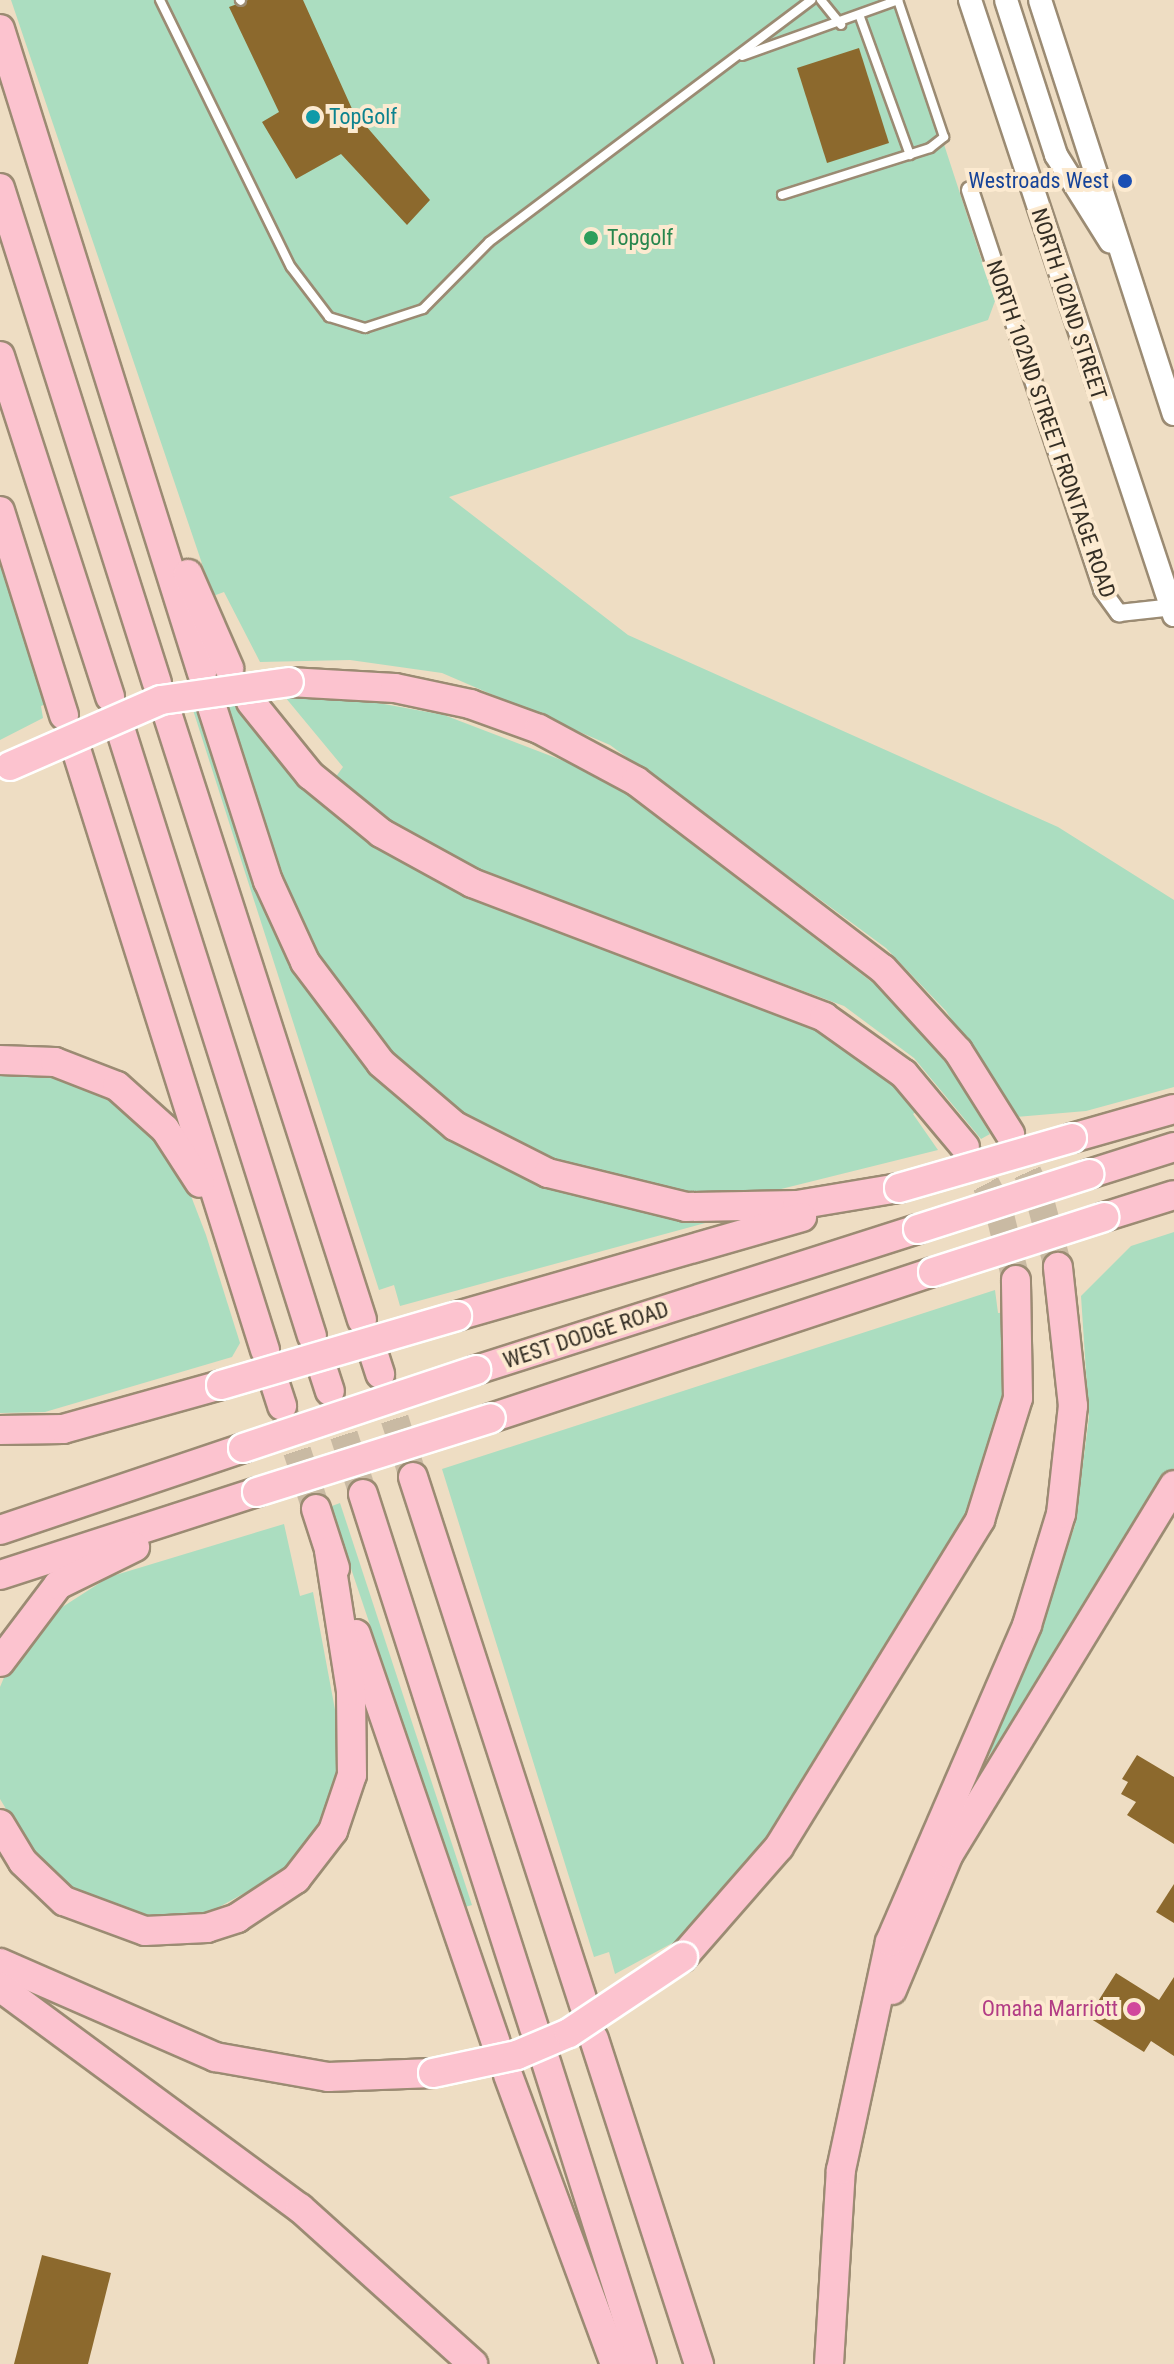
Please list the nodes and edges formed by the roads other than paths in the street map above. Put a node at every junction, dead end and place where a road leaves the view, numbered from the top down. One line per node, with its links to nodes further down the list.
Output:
1 (160, 0): 11 (lane)
2 (811, 0): 11 (lane)
3 (821, 0): 9 (lane)
4 (898, 0): 8 (lane); 12 (lane)
5 (970, 0): 20 (main road, NORTH 102ND STREET)
6 (1006, 0): 16 (main road)
7 (1040, 0): 16 (main road)
8 (860, 17): 9 (lane); 12 (lane)
9 (841, 25): 11 (lane)
10 (0, 29): 21 (highway)
11 (737, 57)
12 (910, 155): 15 (lane)
13 (0, 188): 22 (highway)
14 (970, 190): 20 (street, NORTH 102ND STREET FRONTAGE ROAD)
15 (782, 195)
16 (1127, 269): 18 (main road)
17 (0, 356): 23 (highway)
18 (1174, 414)
19 (0, 511): 26 (highway)
20 (1173, 610)
21 (216, 671)
22 (157, 683)
23 (110, 697)
24 (251, 702): 34 (highway)
25 (212, 707): 36 (highway)
26 (64, 715)
27 (168, 716): 41 (highway)
28 (121, 731): 42 (highway)
29 (76, 749): 38 (highway)
30 (5, 770): 33 (highway, bridge)
31 (0, 1060): 38 (highway)
32 (1174, 1109): 36 (highway, bridge)
33 (1010, 1134)
34 (965, 1147)
35 (1174, 1147): 50 (highway, WEST DODGE ROAD, bridge)
36 (899, 1188): 44 (highway, bridge)
37 (1174, 1195): 49 (highway, bridge)
38 (236, 1256): 43 (highway)
39 (1058, 1267): 62 (highway)
40 (1016, 1280): 55 (highway, bridge)
41 (362, 1320)
42 (312, 1336)
43 (265, 1350)
44 (0, 1430)
45 (413, 1477): 57 (highway)
46 (1174, 1485): 62 (highway)
47 (363, 1494): 58 (highway)
48 (316, 1509): 51 (highway)
49 (194, 1510): 52 (highway); 53 (highway)
50 (0, 1530)
51 (329, 1551): 54 (highway); 60 (highway)
52 (0, 1575)
53 (0, 1662)
54 (0, 1824)
55 (0, 1963)
56 (0, 1987): 64 (highway)
57 (584, 2005)
58 (534, 2028)
59 (594, 2039): 67 (highway)
60 (496, 2042)
61 (546, 2062): 66 (highway)
62 (862, 2064): 68 (highway)
63 (508, 2075): 65 (highway)
64 (473, 2364)
65 (615, 2364)
66 (642, 2364)
67 (699, 2364)
68 (829, 2364)

